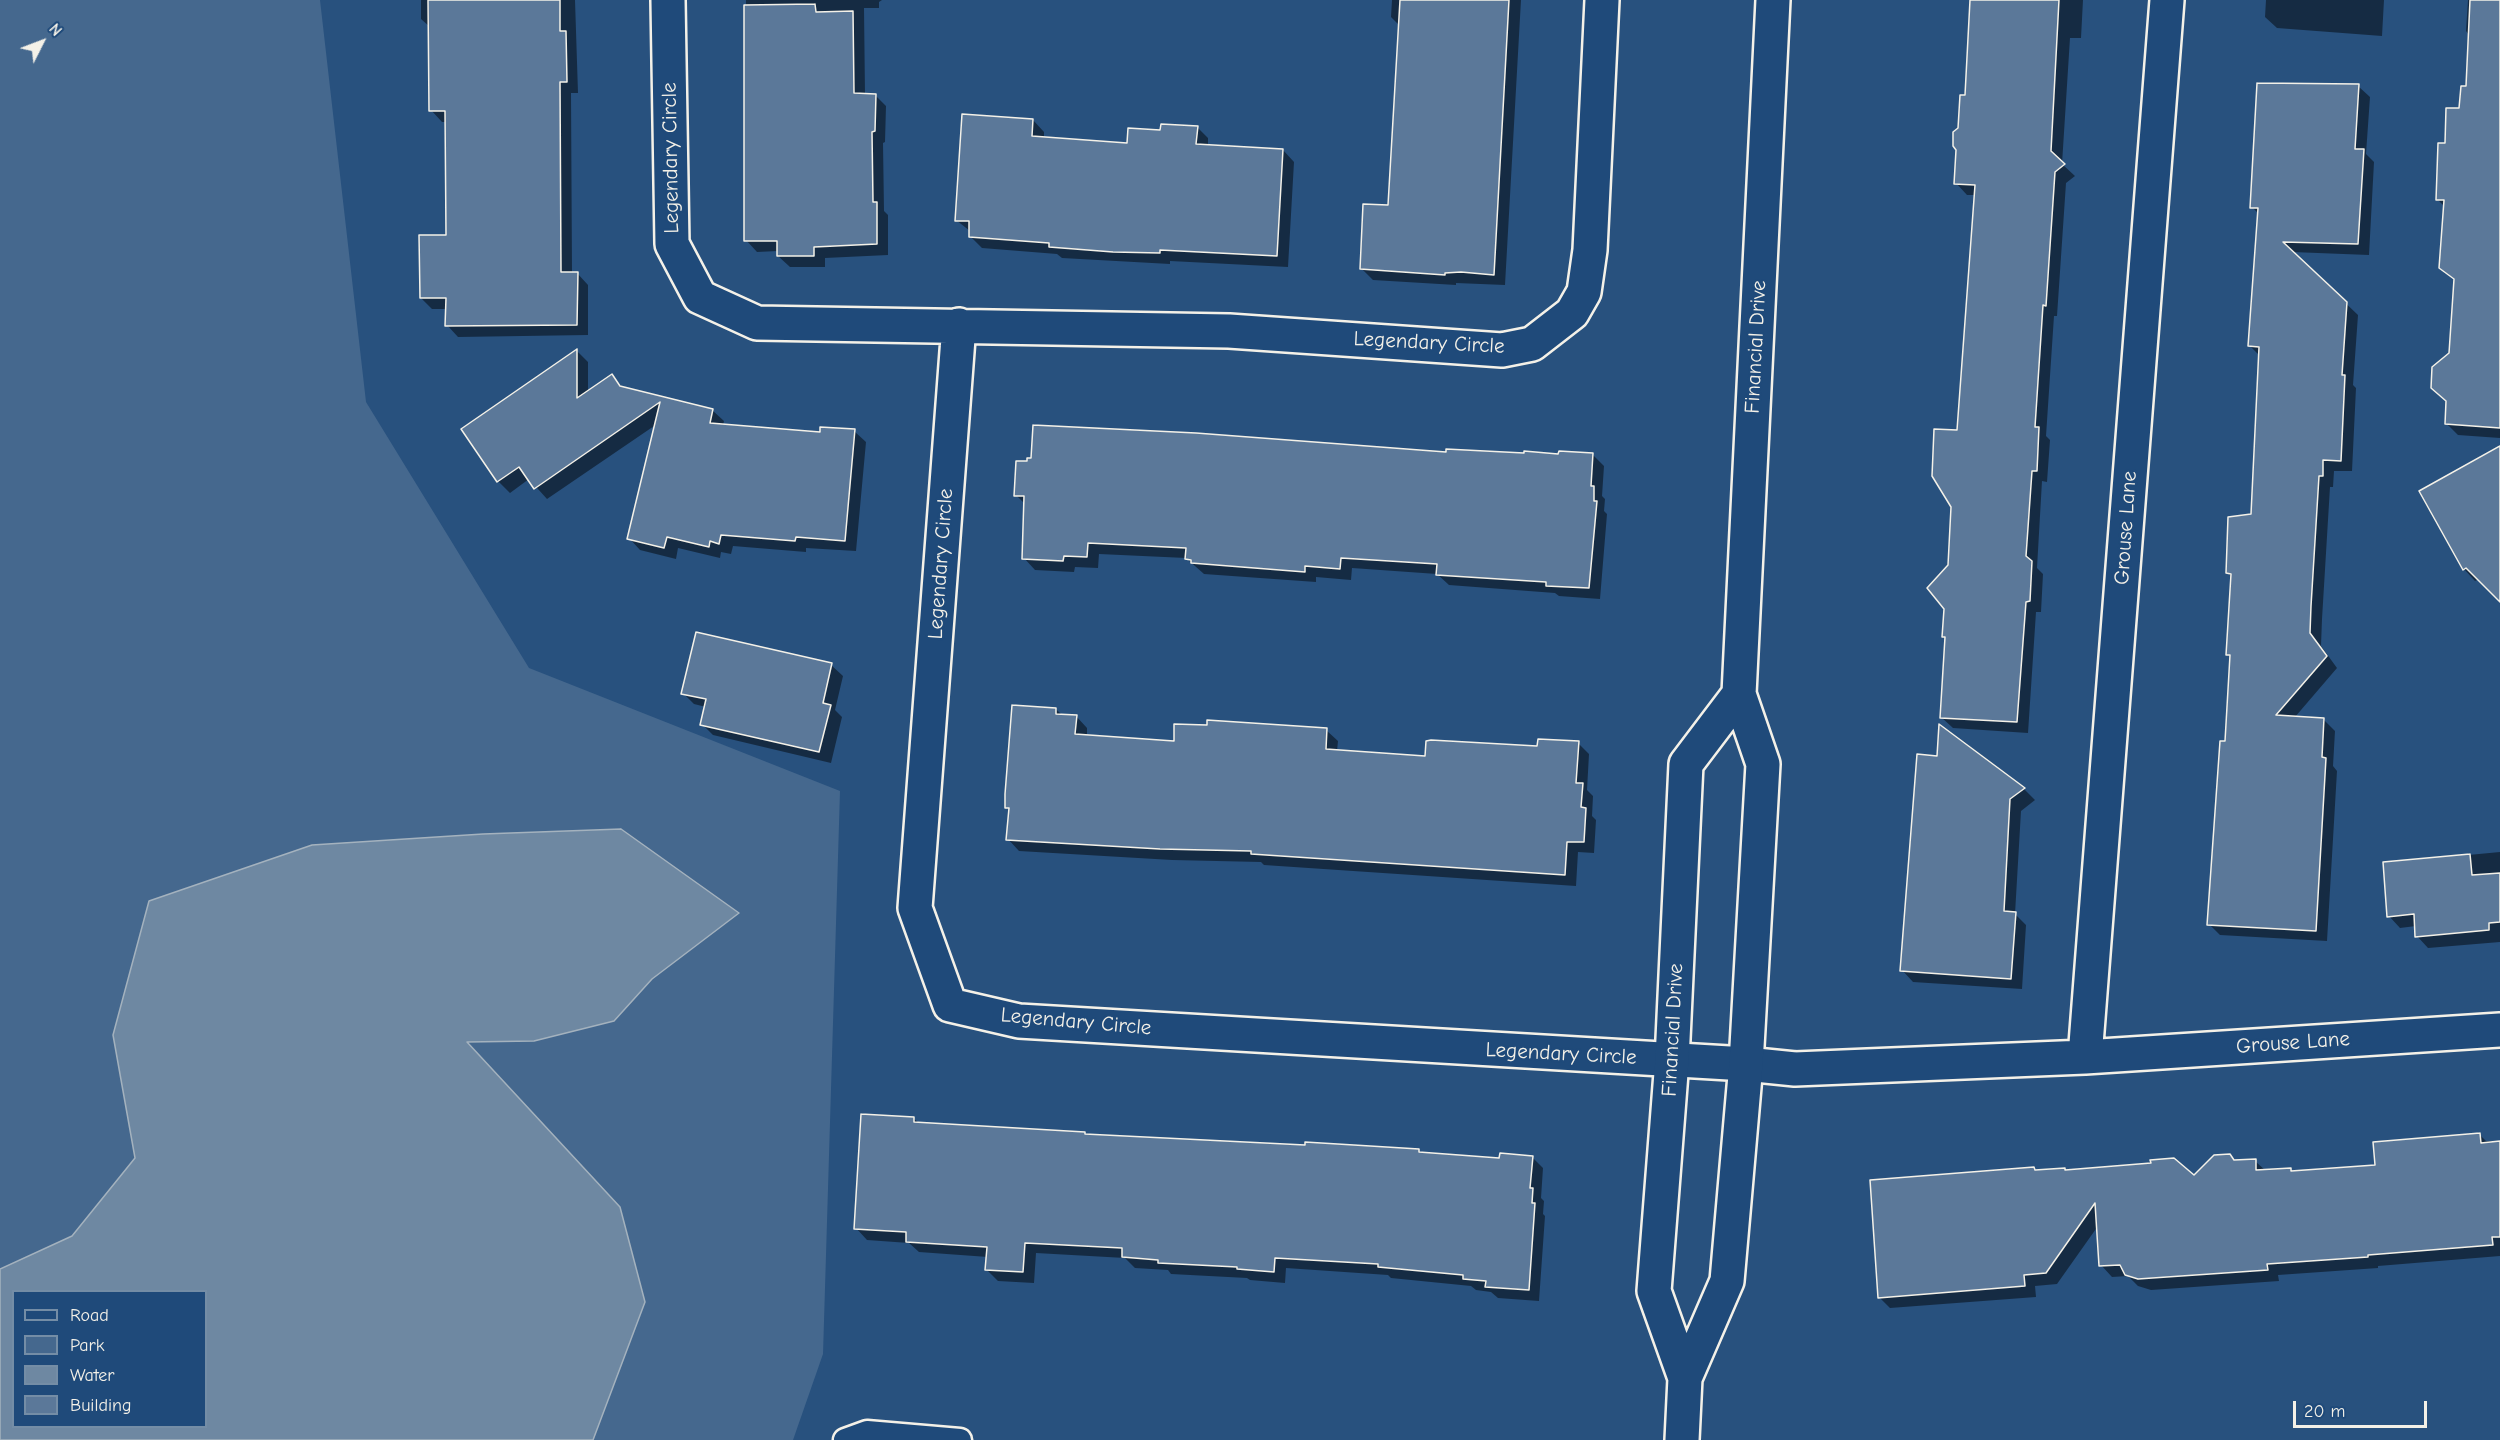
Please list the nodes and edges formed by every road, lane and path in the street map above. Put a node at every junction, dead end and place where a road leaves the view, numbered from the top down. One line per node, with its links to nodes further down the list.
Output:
1 (668, 0): 5 (street, Legendary Circle)
2 (1602, 0): 5 (street, Legendary Circle)
3 (1773, 0): 6 (street, Financial Drive)
4 (2167, 0): 8 (street, Grouse Lane)
5 (959, 325): 9 (street, Legendary Circle)
6 (1739, 694): 9 (street, Financial Drive); 10 (street, Financial Drive)
7 (2500, 1030): 8 (street, Grouse Lane)
8 (2085, 1057): 10 (street, Grouse Lane)
9 (1672, 1060): 10 (street, Legendary Circle); 11 (street, Financial Drive)
10 (1746, 1064): 11 (street, Financial Drive)
11 (1684, 1378): 14 (street, Financial Drive)
12 (845, 1440): 13 (lane)
13 (960, 1440)
14 (1682, 1440)

